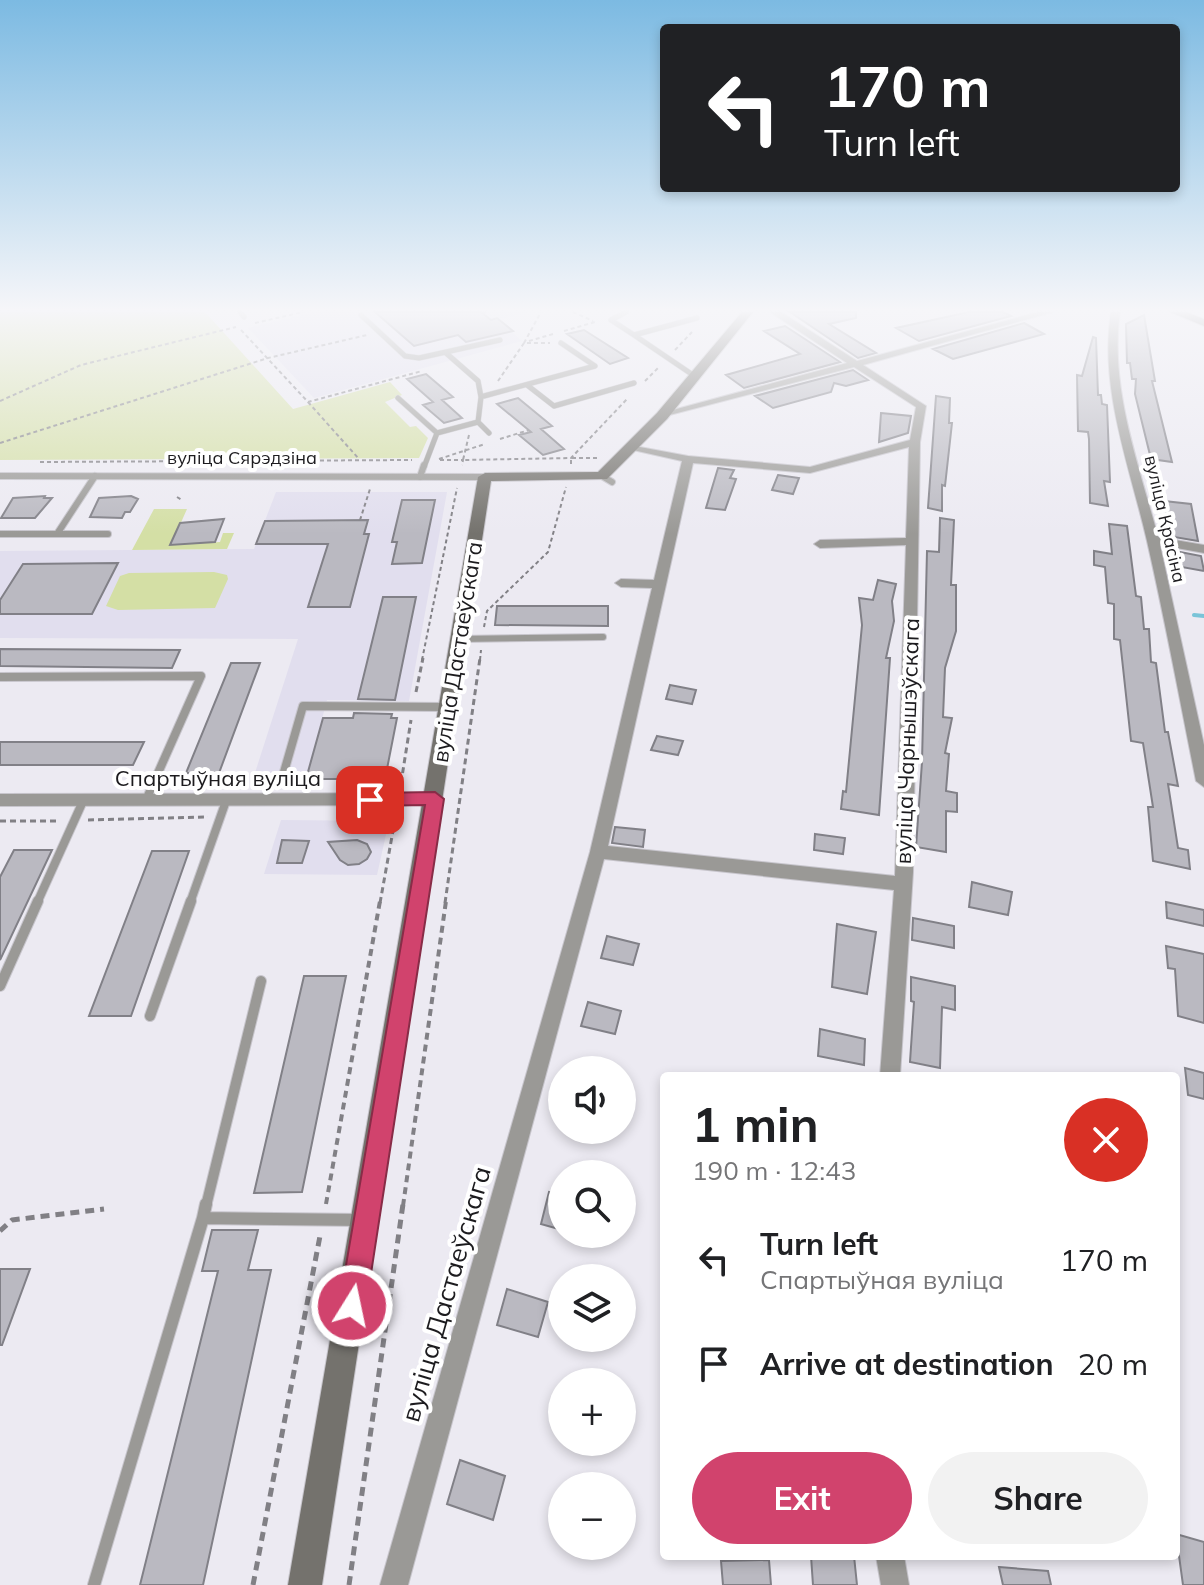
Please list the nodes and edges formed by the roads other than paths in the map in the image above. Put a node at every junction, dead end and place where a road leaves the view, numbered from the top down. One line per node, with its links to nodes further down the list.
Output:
1 (480, 386): 9 (lane)
2 (523, 386): 9 (lane)
3 (528, 386): 4 (lane)
4 (624, 386)
5 (685, 386): 11 (street)
6 (770, 386): 11 (street)
7 (892, 386): 15 (street, вуліца Чарнышэўскага)
8 (1118, 386): 25 (street, вуліца Красіна)
9 (484, 396): 12 (lane)
10 (398, 398): 13 (lane)
11 (662, 416): 16 (street)
12 (478, 422): 13 (lane); 14 (lane)
13 (437, 433): 20 (lane)
14 (489, 433)
15 (915, 442): 17 (street); 26 (street, вуліца Чарнышэўскага)
16 (629, 448): 17 (street); 21 (street)
17 (688, 459): 30 (street, вуліца Дастаеўскага)
18 (0, 476): 19 (street, вуліца Сярэдзіна)
19 (95, 476): 20 (street, вуліца Сярэдзіна); 23 (lane)
20 (420, 477): 21 (street, вуліца Сярэдзіна)
21 (485, 477): 32 (street, вуліца Дастаеўскага)
22 (0, 534): 23 (lane)
23 (57, 534): 24 (lane)
24 (108, 534)
25 (1153, 540): 28 (street); 36 (street, вуліца Красіна)
26 (913, 541): 27 (street); 43 (street, вуліца Чарнышэўскага)
27 (820, 544)
28 (1204, 549)
29 (621, 583): 30 (street)
30 (660, 584): 42 (street, вуліца Дастаеўскага)
31 (603, 637): 32 (lane)
32 (471, 639): 34 (street, вуліца Дастаеўскага)
33 (0, 677): 40 (lane)
34 (448, 707): 35 (lane); 38 (street, вуліца Дастаеўскага)
35 (284, 772)
36 (1204, 781)
37 (84, 799): 39 (street, Спартыўная вуліца); 40 (street, Спартыўная вуліца); 45 (lane)
38 (435, 799): 41 (street, Спартыўная вуліца); 49 (street, вуліца Дастаеўскага)
39 (0, 800)
40 (146, 800): 41 (street, Спартыўная вуліца)
41 (226, 801): 46 (lane)
42 (598, 852): 43 (street); 53 (street, вуліца Дастаеўскага)
43 (903, 884): 47 (street, вуліца Чарнышэўскага)
44 (261, 981): 48 (lane)
45 (0, 986)
46 (150, 1016)
47 (890, 1072)
48 (203, 1218): 49 (lane); 51 (lane)
49 (367, 1220): 52 (street, вуліца Дастаеўскага)
50 (891, 1560): 54 (street)
51 (94, 1585)
52 (305, 1585)
53 (394, 1585)
54 (895, 1585)

